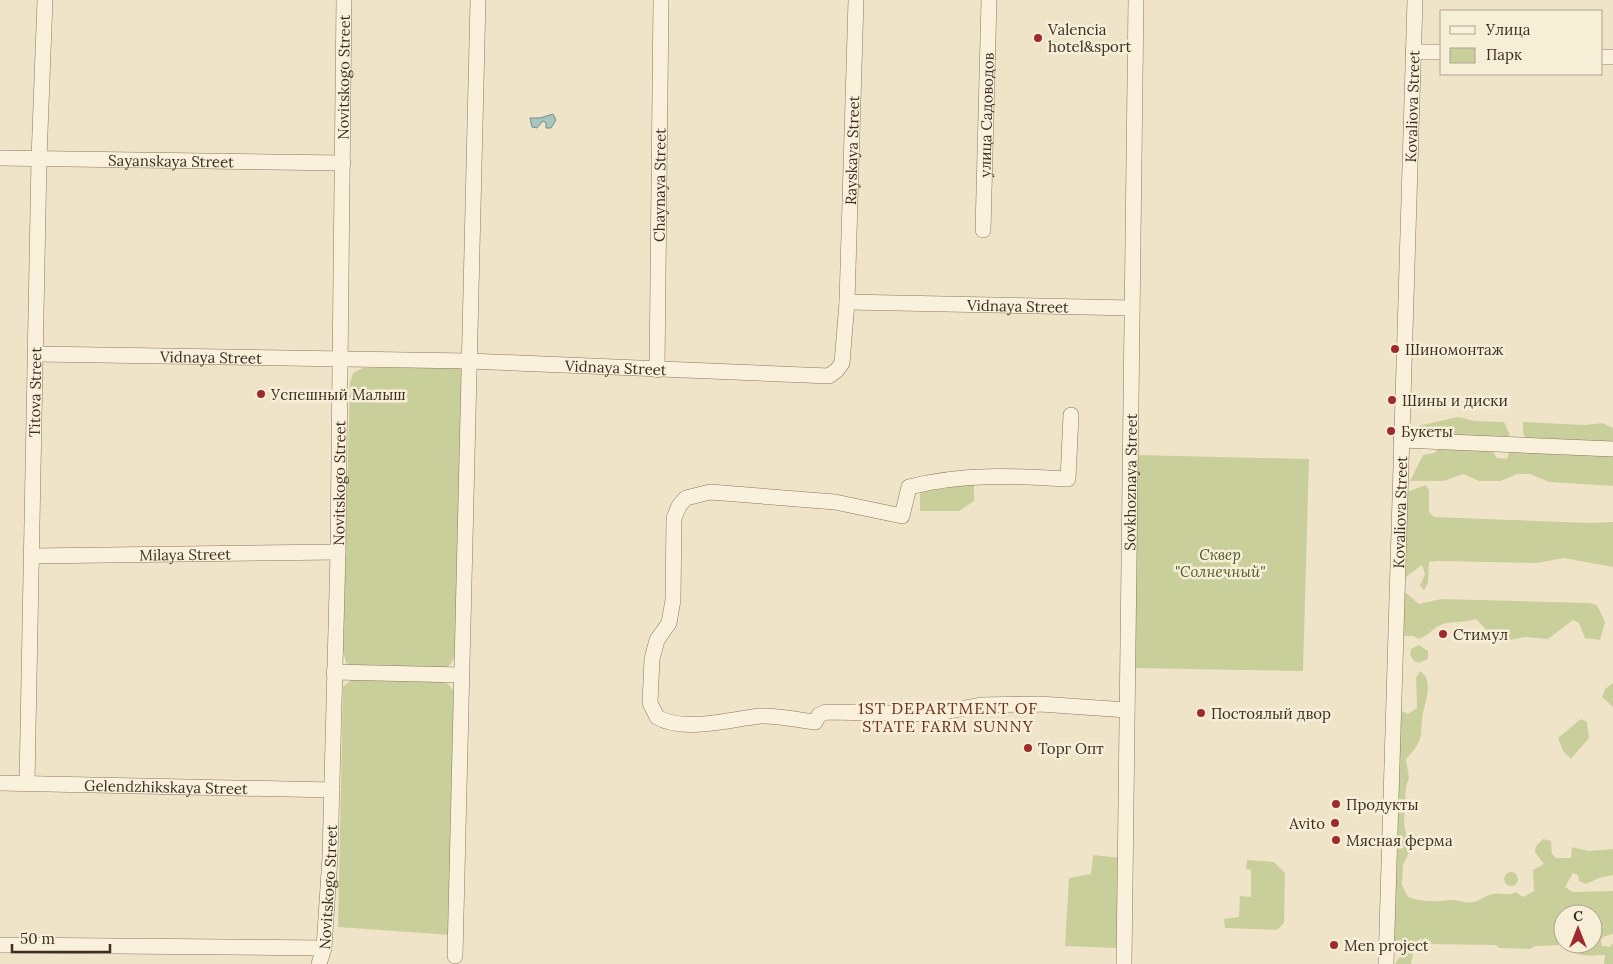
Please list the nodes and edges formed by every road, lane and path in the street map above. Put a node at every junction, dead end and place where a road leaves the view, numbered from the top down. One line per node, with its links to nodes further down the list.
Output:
1 (45, 0): 12 (street, Titova Street)
2 (344, 0): 13 (street, Novitskogo Street)
3 (478, 0): 19 (street)
4 (661, 0): 20 (street, Chaynaya Street)
5 (856, 0): 15 (street, Rayskaya Street)
6 (989, 0): 14 (street, улица Садоводов)
7 (1136, 0): 16 (street, Sovkhoznaya Street)
8 (1415, 0): 9 (street, Kovaliova Street)
9 (1413, 52): 10 (street); 22 (street, Kovaliova Street)
10 (1440, 52)
11 (0, 158): 12 (street, Sayanskaya Street)
12 (39, 159): 13 (street, Sayanskaya Street); 17 (street, Titova Street)
13 (343, 163): 18 (street, Novitskogo Street)
14 (983, 230)
15 (847, 302): 16 (street, Vidnaya Street); 20 (street, Vidnaya Street)
16 (1132, 308): 28 (street, Sovkhoznaya Street)
17 (37, 354): 18 (street, Vidnaya Street); 25 (street, Titova Street)
18 (340, 360): 19 (street, Vidnaya Street); 24 (street, Novitskogo Street)
19 (468, 362): 20 (street, Vidnaya Street); 27 (street)
20 (657, 370)
21 (1071, 415): 28 (street)
22 (1401, 440): 23 (street); 37 (street, Kovaliova Street)
23 (1613, 449)
24 (338, 552): 25 (street, Milaya Street); 26 (street, Novitskogo Street)
25 (33, 556): 30 (street, Titova Street)
26 (334, 672): 27 (street); 31 (street, Novitskogo Street)
27 (461, 676): 34 (street)
28 (1127, 710): 36 (street, Sovkhoznaya Street)
29 (0, 783): 30 (street, Gelendzhikskaya Street)
30 (27, 784): 31 (street, Gelendzhikskaya Street)
31 (332, 790): 33 (street, Novitskogo Street)
32 (0, 945): 33 (street)
33 (324, 948): 35 (street, Novitskogo Street)
34 (455, 956)
35 (319, 964)
36 (1124, 964)
37 (1386, 964)

